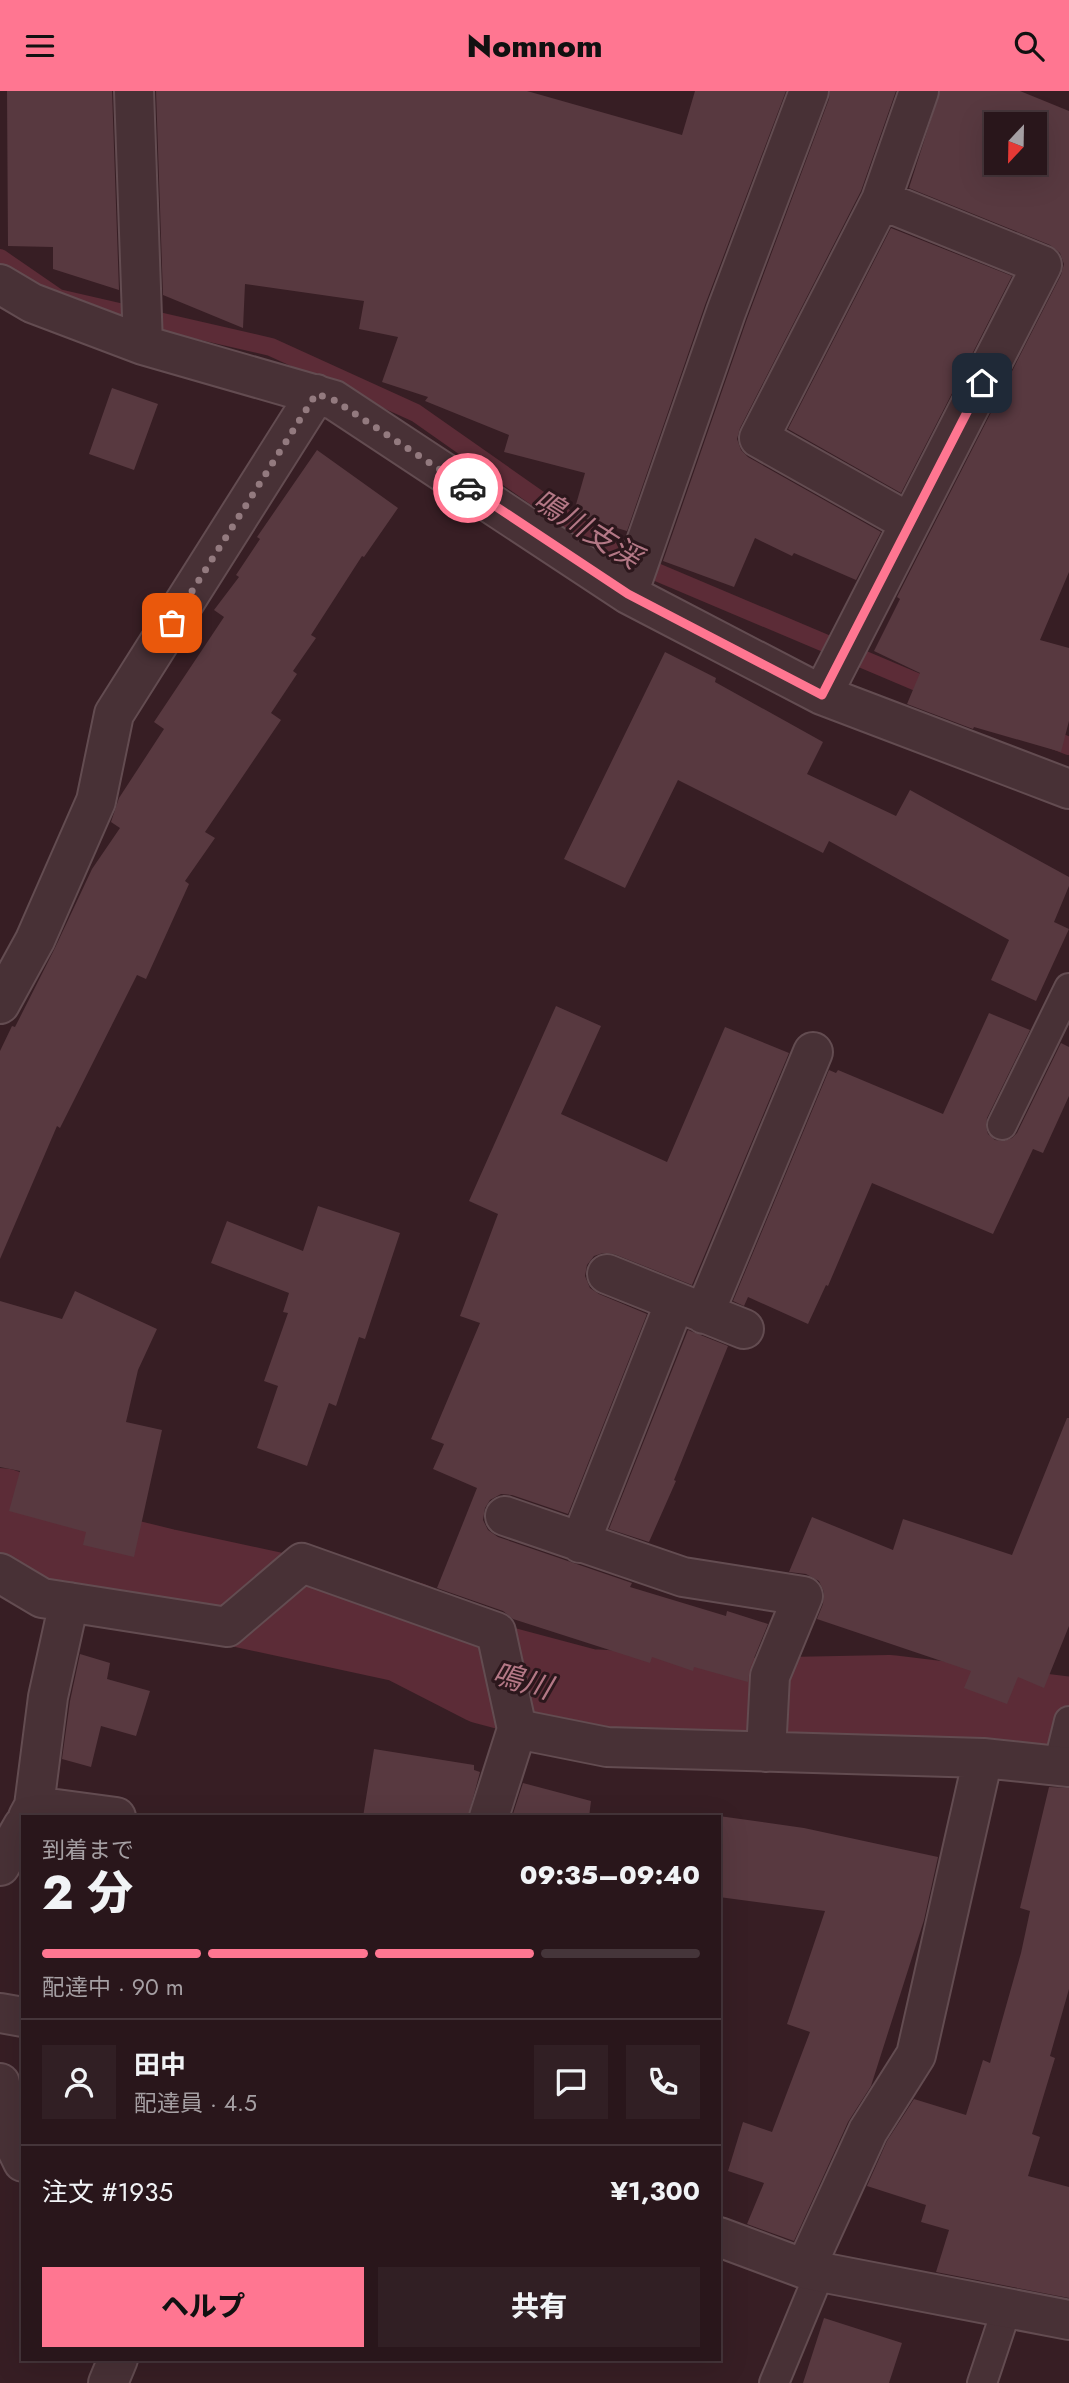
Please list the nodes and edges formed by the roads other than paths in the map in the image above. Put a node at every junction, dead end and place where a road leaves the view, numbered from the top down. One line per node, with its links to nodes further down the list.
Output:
1 (134, 91): 6 (street)
2 (809, 91): 9 (street)
3 (919, 91): 4 (street)
4 (881, 200): 8 (street); 8 (street)
5 (0, 284): 6 (street)
6 (143, 342): 7 (street)
7 (316, 394): 9 (street); 13 (street)
8 (909, 523): 10 (street)
9 (628, 592): 10 (street)
10 (824, 690): 11 (street)
11 (1069, 789)
12 (1069, 988): 15 (lane)
13 (0, 1004)
14 (813, 1052): 17 (street)
15 (1002, 1125)
16 (607, 1274): 17 (street)
17 (690, 1308): 18 (street); 20 (street)
18 (744, 1329)
19 (505, 1516): 20 (street)
20 (580, 1543): 25 (street)
21 (0, 1573): 22 (street)
22 (69, 1602): 23 (street); 27 (street)
23 (516, 1726): 25 (street); 28 (street)
24 (1065, 1748): 26 (street)
25 (766, 1749): 26 (street)
26 (983, 1758): 36 (street)
27 (28, 1815)
28 (490, 1815)
29 (21, 1828): 30 (street)
30 (0, 1866)
31 (0, 2013): 32 (street)
32 (21, 2017)
33 (0, 2083): 34 (street)
34 (21, 2158)
35 (721, 2238): 36 (street)
36 (812, 2270): 37 (street); 41 (lane)
37 (1007, 2308): 38 (street); 42 (lane)
38 (1069, 2320)
39 (117, 2361): 40 (street)
40 (108, 2383)
41 (774, 2383)
42 (982, 2383)

